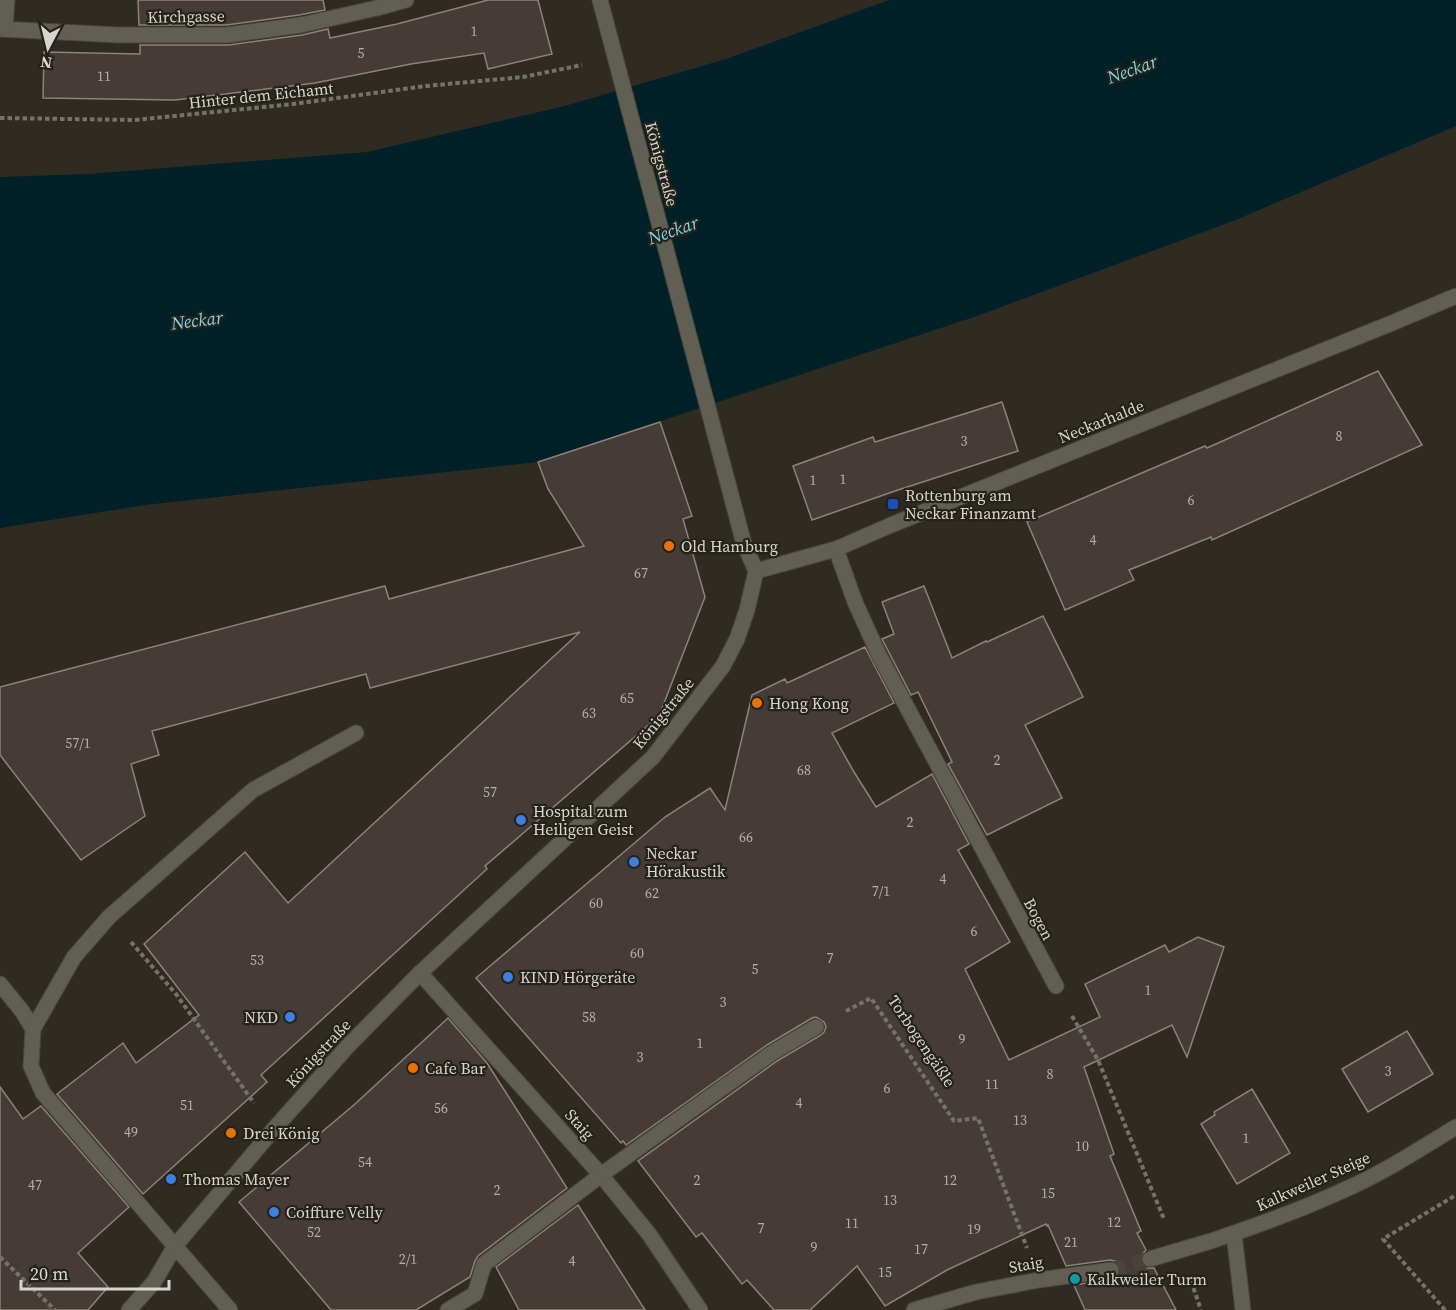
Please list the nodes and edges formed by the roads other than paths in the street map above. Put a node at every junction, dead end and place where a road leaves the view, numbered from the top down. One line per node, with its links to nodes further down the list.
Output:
1 (7, 0): 4 (street)
2 (406, 0): 4 (street, Kirchgasse)
3 (600, 0): 7 (street, Königstraße)
4 (2, 29)
5 (1456, 296): 6 (street, Neckarhalde)
6 (836, 549): 7 (street, Neckarhalde); 11 (street, Bogen)
7 (756, 571): 9 (street, Königstraße)
8 (356, 733): 13 (street)
9 (420, 973): 15 (street, Staig); 17 (street, Königstraße)
10 (0, 984): 13 (street)
11 (1056, 986)
12 (816, 1027): 15 (street)
13 (33, 1029): 17 (street)
14 (1456, 1127): 16 (street, Kalkweiler Steige)
15 (601, 1175): 22 (street); 23 (street, Staig)
16 (1234, 1234): 18 (street, Kalkweiler Steige, bridge); 25 (street)
17 (175, 1246): 20 (street, Königstraße); 21 (street)
18 (1150, 1259)
19 (1111, 1270): 24 (street, Staig)
20 (129, 1310)
21 (230, 1310)
22 (448, 1310)
23 (700, 1310)
24 (914, 1310)
25 (1243, 1310)

